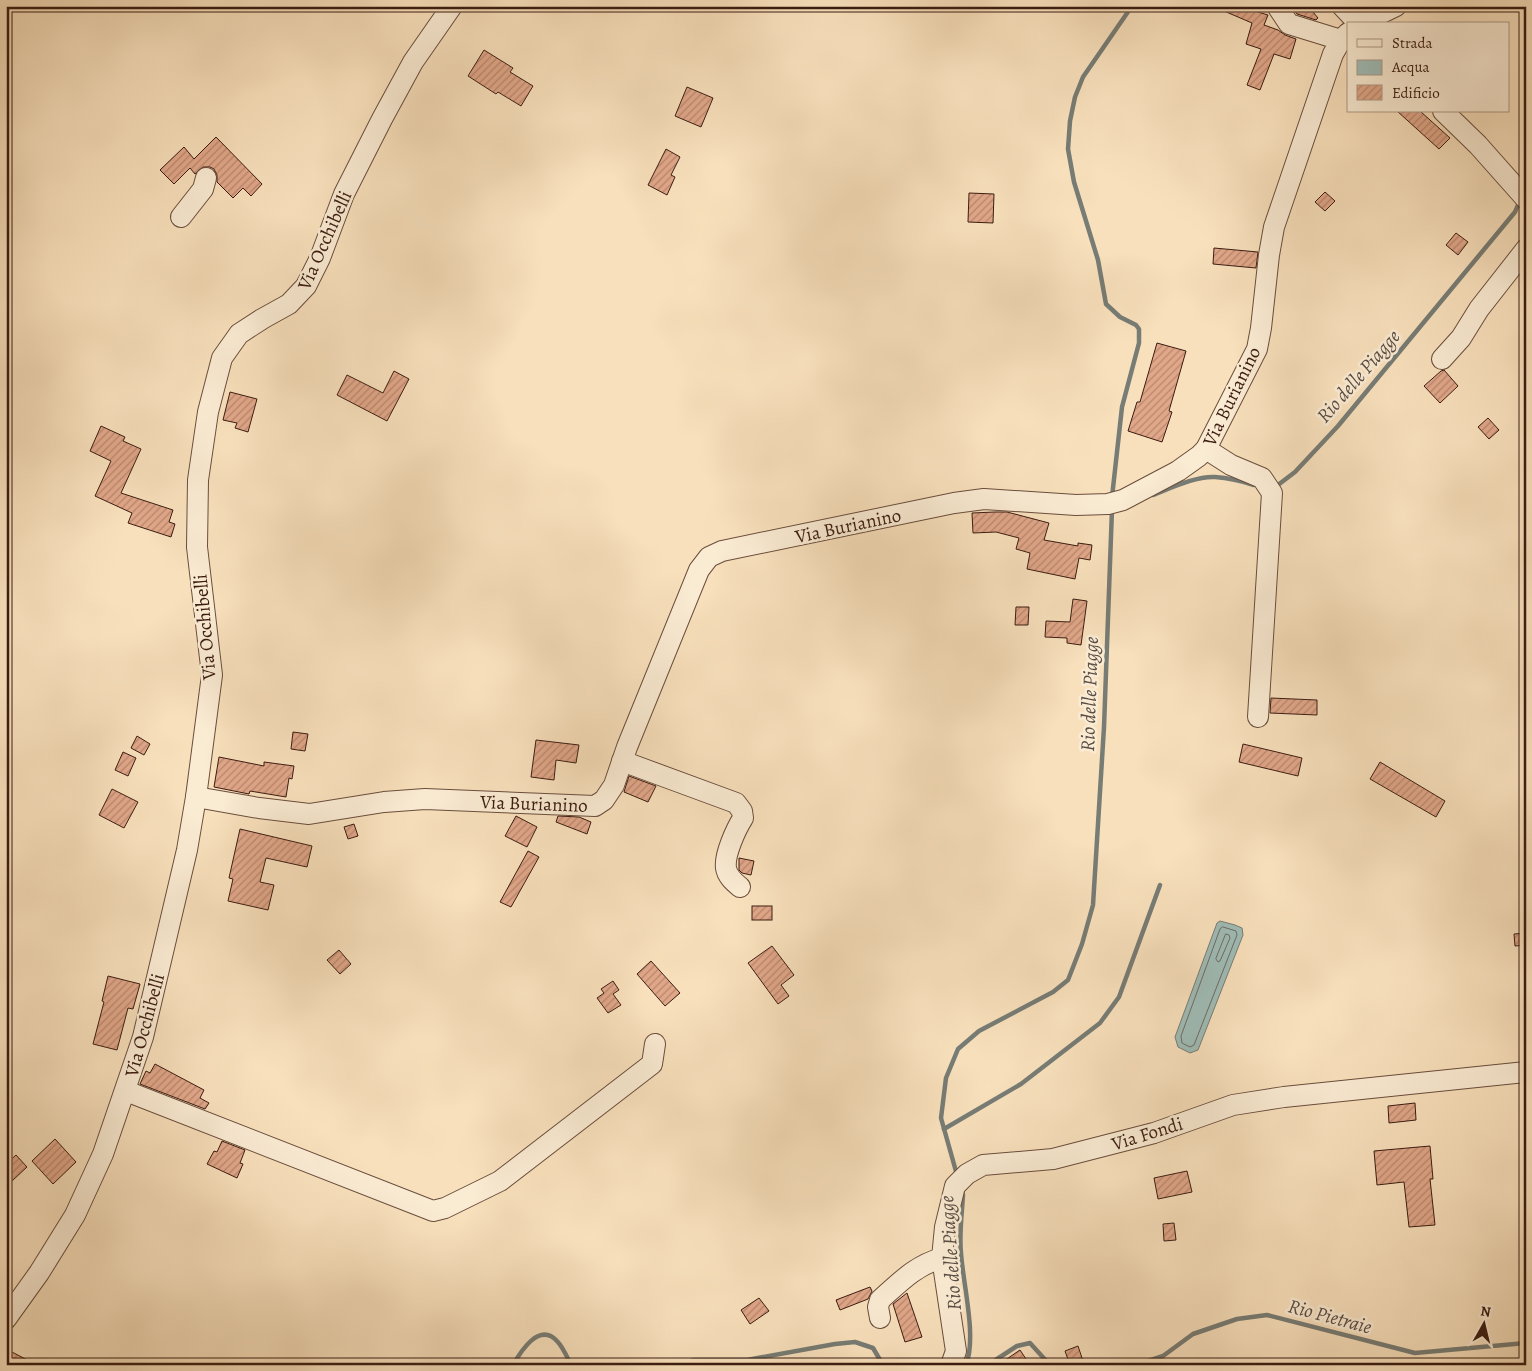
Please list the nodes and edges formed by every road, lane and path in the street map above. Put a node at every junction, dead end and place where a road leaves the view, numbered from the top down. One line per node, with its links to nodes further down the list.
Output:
1 (452, 6): 17 (street, Via Occhibelli)
2 (1277, 6): 7 (street)
3 (1342, 6): 5 (street)
4 (1396, 6): 6 (street)
5 (1357, 22)
6 (1363, 22)
7 (1345, 37): 14 (street, Via Burianino)
8 (1444, 112): 10 (street)
9 (206, 178): 11 (street)
10 (1526, 199)
11 (180, 217)
12 (1526, 249): 13 (street)
13 (1442, 359)
14 (1206, 449): 15 (street); 16 (street, Via Burianino)
15 (1258, 717)
16 (622, 761): 17 (street, Via Burianino); 18 (street)
17 (196, 797): 21 (street, Via Occhibelli)
18 (740, 887)
19 (655, 1044): 21 (street)
20 (1526, 1072): 22 (street, Via Fondi)
21 (126, 1091): 24 (street, Via Occhibelli)
22 (942, 1258): 23 (street); 25 (street, Via Fondi)
23 (880, 1318)
24 (6, 1319)
25 (951, 1365)

